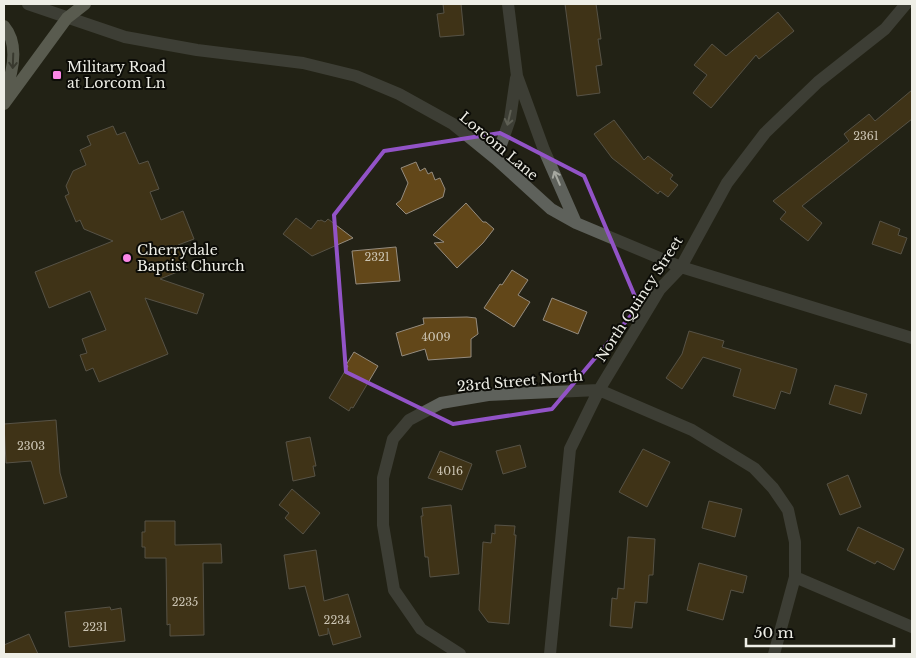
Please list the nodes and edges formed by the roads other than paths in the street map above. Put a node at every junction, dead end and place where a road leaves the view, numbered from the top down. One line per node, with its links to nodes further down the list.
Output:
1 (28, 4): 5 (street, Lorcom Lane)
2 (85, 4): 5 (main road)
3 (508, 4): 7 (street)
4 (906, 4): 12 (street, North Quincy Street)
5 (67, 18): 9 (main road); 10 (street, Lorcom Lane)
6 (4, 26): 8 (main road, one-way to 8)
7 (517, 76): 10 (street, one-way to 10); 11 (street, one-way to 7)
8 (4, 97)
9 (4, 104)
10 (496, 159): 11 (street, Lorcom Lane)
11 (576, 223): 12 (street, Lorcom Lane)
12 (681, 267): 13 (street, Lorcom Lane); 14 (street, North Quincy Street)
13 (912, 338)
14 (599, 390): 15 (street, 23rd Street North); 17 (street, 23rd Street North); 18 (street, North Quincy Street)
15 (794, 577): 16 (street); 19 (street, 23rd Street North)
16 (912, 627)
17 (460, 654)
18 (550, 654)
19 (774, 654)

